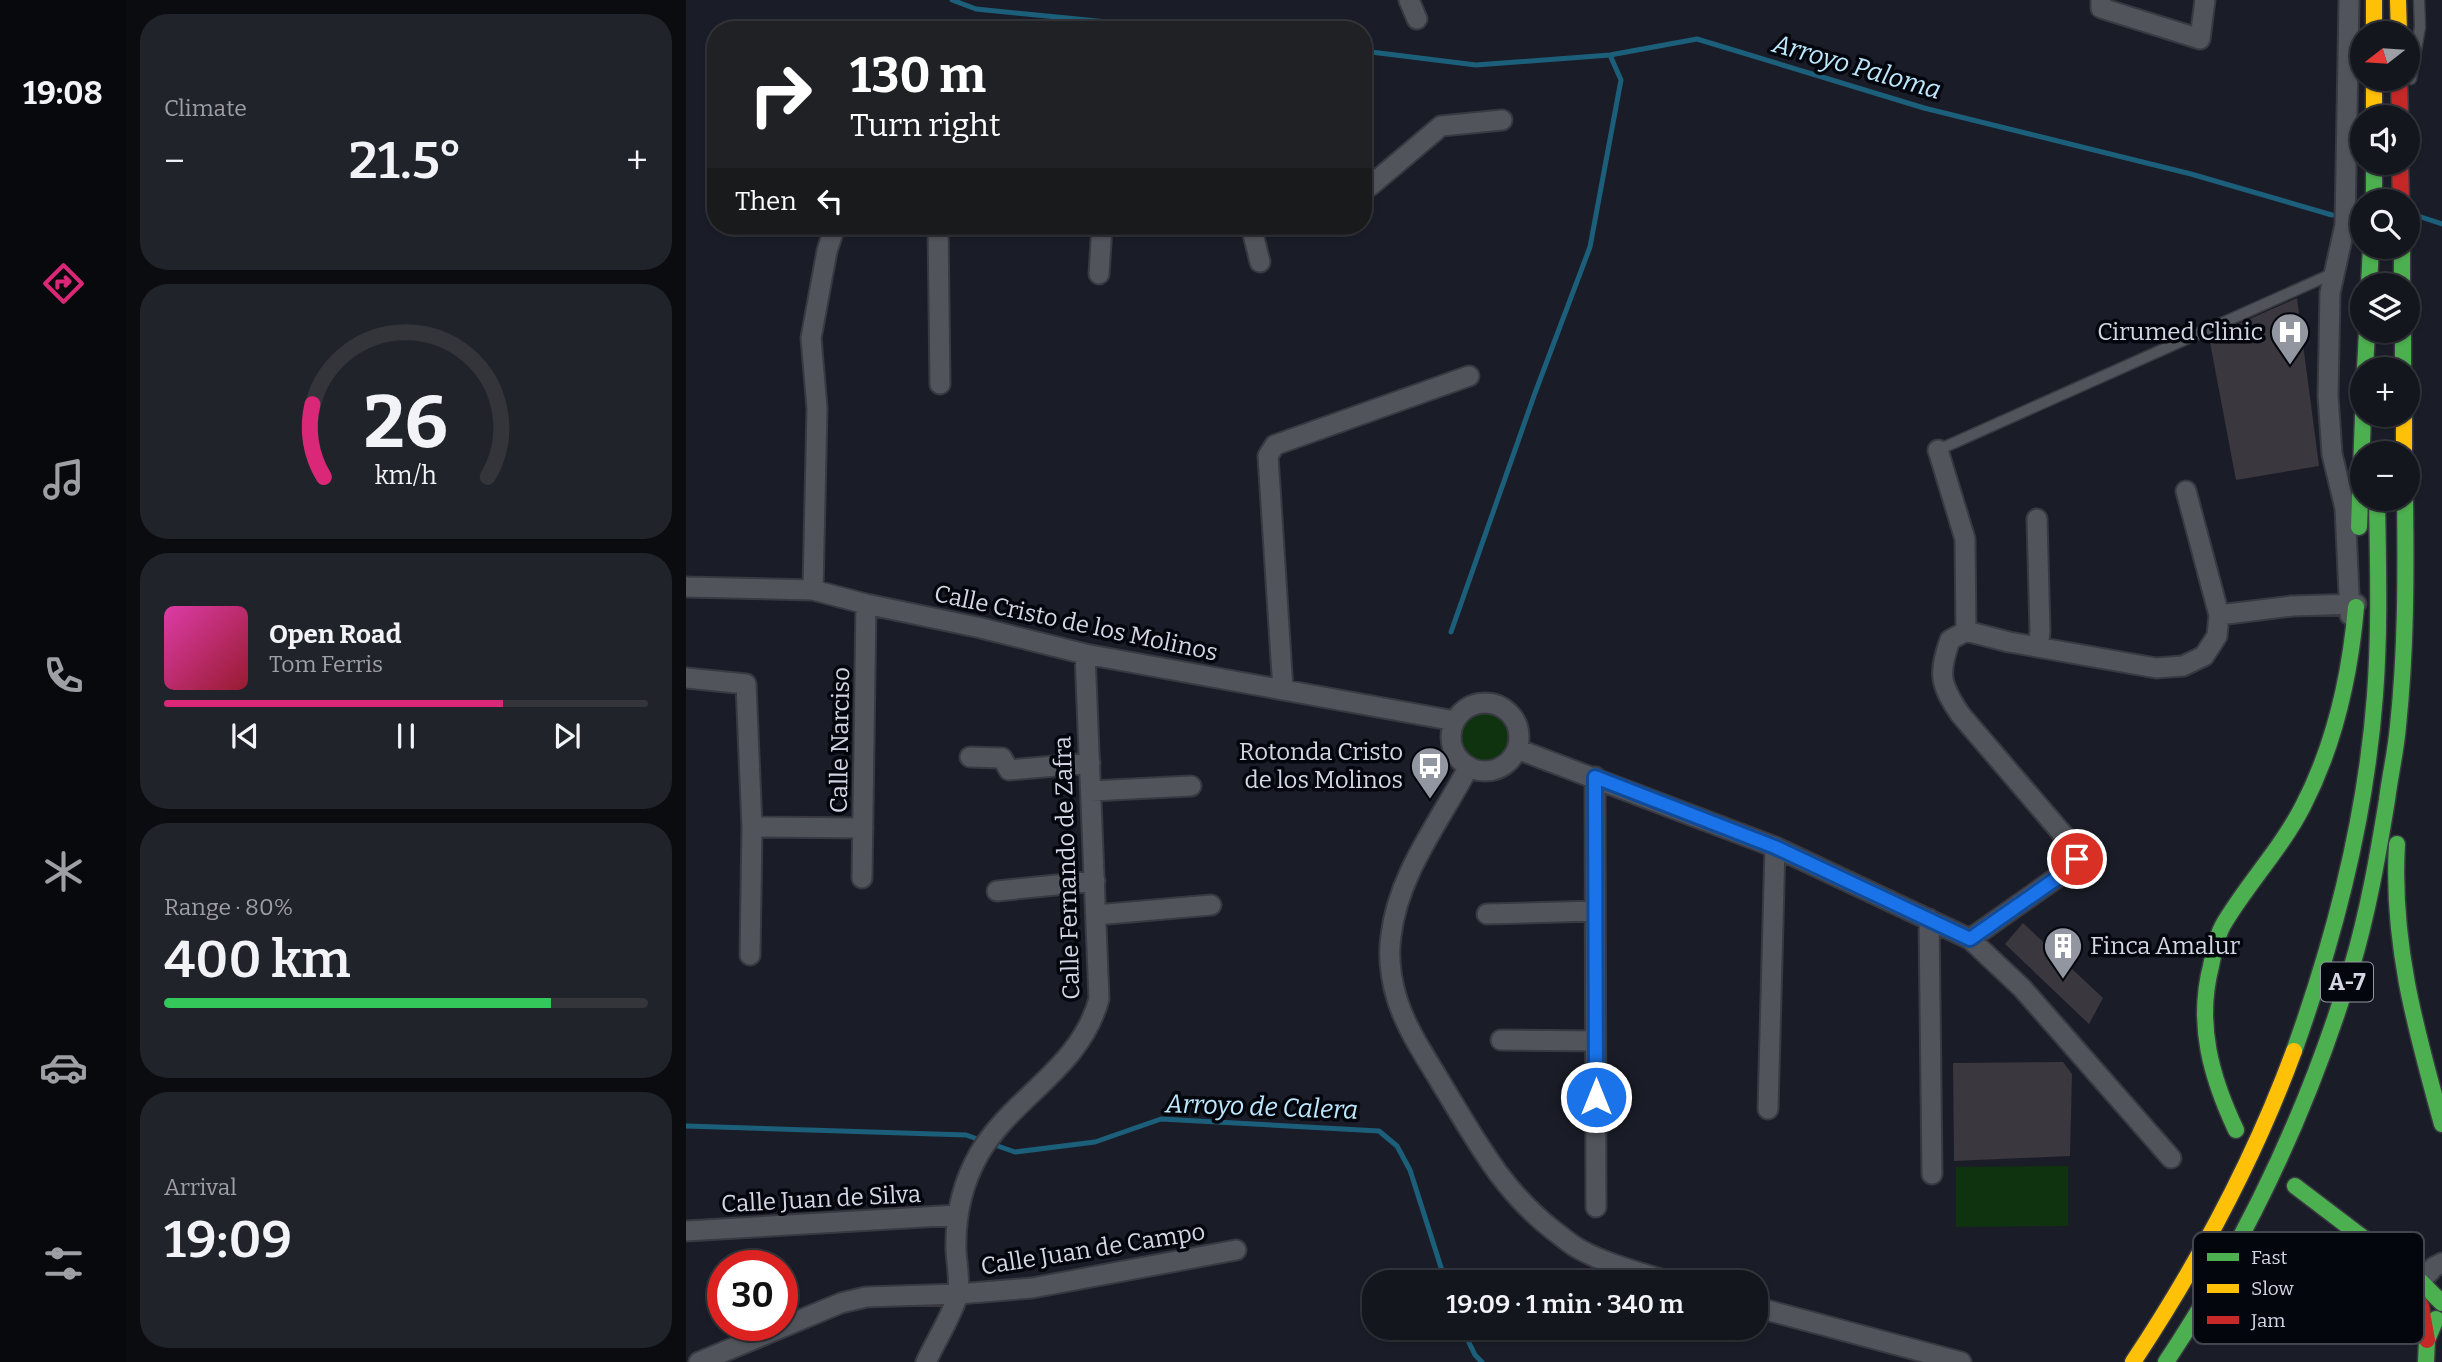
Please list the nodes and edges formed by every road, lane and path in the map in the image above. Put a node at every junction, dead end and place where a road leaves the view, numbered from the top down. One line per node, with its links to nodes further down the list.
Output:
1 (1409, 0): 8 (street)
2 (2101, 0): 3 (street)
3 (2205, 0)
4 (2349, 0): 19 (street)
5 (2374, 0): 9 (main road)
6 (2398, 0): 10 (main road)
7 (2419, 0): 11 (lane)
8 (1417, 19)
9 (2374, 21)
10 (2399, 21)
11 (2404, 105)
12 (1502, 120): 13 (street)
13 (1372, 184)
14 (832, 235): 30 (street)
15 (938, 235): 22 (street)
16 (1101, 235): 20 (street)
17 (1253, 235): 18 (street)
18 (1260, 262)
19 (2334, 273): 24 (lane); 32 (street)
20 (1099, 274)
21 (1469, 376): 40 (street)
22 (940, 384)
23 (2362, 427): 32 (main road)
24 (1938, 450): 35 (street)
25 (2186, 491): 33 (street)
26 (2378, 511): 73 (main road, A-7)
27 (2405, 511): 34 (main road, A-7)
28 (2037, 519): 36 (street)
29 (686, 587): 30 (street, Calle Cristo de los Molinos)
30 (813, 590): 31 (street, Calle Cristo de los Molinos)
31 (866, 604): 38 (street, Calle Cristo de los Molinos); 50 (street, Calle Narciso)
32 (2353, 604): 33 (street); 37 (street)
33 (2219, 615): 36 (street)
34 (2406, 618): 65 (main road); 74 (main road, A-7)
35 (1966, 631): 36 (street); 60 (street)
36 (2038, 647)
37 (2352, 653): 66 (main road)
38 (1085, 654): 40 (street, Calle Cristo de los Molinos); 44 (street, Calle Fernando de Zafra)
39 (686, 678): 49 (street)
40 (1283, 690): 41 (street, Calle Cristo de los Molinos)
41 (1455, 721): 42 (street); 45 (street)
42 (1517, 749): 45 (street); 46 (street)
43 (970, 757): 44 (street)
44 (1090, 763): 48 (street, Calle Fernando de Zafra)
45 (1468, 768): 79 (street)
46 (1595, 777): 51 (street); 56 (street)
47 (1191, 786): 48 (street)
48 (1091, 791): 53 (street, Calle Fernando de Zafra)
49 (752, 827): 50 (street); 61 (street)
50 (863, 828): 52 (street, Calle Narciso)
51 (1775, 847): 59 (street); 64 (street)
52 (862, 878)
53 (1095, 881): 54 (street); 58 (street, Calle Fernando de Zafra)
54 (998, 891)
55 (1211, 905): 58 (street)
56 (1595, 911): 57 (street); 63 (street)
57 (1487, 914)
58 (1097, 915): 71 (street, Calle Fernando de Zafra)
59 (1929, 919): 60 (street); 68 (street)
60 (1970, 939): 67 (street)
61 (750, 955)
62 (1501, 1040): 63 (street)
63 (1595, 1041): 70 (street)
64 (1768, 1109)
65 (2442, 1124)
66 (2236, 1130)
67 (2171, 1158)
68 (1932, 1174)
69 (2295, 1186): 75 (main road)
70 (1596, 1207)
71 (958, 1215): 72 (street, Calle Juan de Silva); 82 (street, Calle Fernando de Zafra)
72 (686, 1231)
73 (2211, 1232)
74 (2243, 1232)
75 (2355, 1232)
76 (1236, 1250): 82 (street, Calle Juan de Campo)
77 (2442, 1263): 80 (street)
78 (2193, 1265): 92 (main road, A-7)
79 (1632, 1270)
80 (2424, 1279)
81 (2424, 1290): 83 (main road)
82 (958, 1294): 89 (street, Calle Juan de Campo); 90 (street, Calle Fernando de Zafra)
83 (2442, 1303)
84 (1768, 1310): 91 (street)
85 (2442, 1310): 88 (main road)
86 (2424, 1313): 88 (main road)
87 (2193, 1321): 93 (main road, A-7)
88 (2427, 1340): 94 (main road)
89 (699, 1362)
90 (926, 1362)
91 (1961, 1362)
92 (2133, 1362)
93 (2166, 1362)
94 (2426, 1362)

